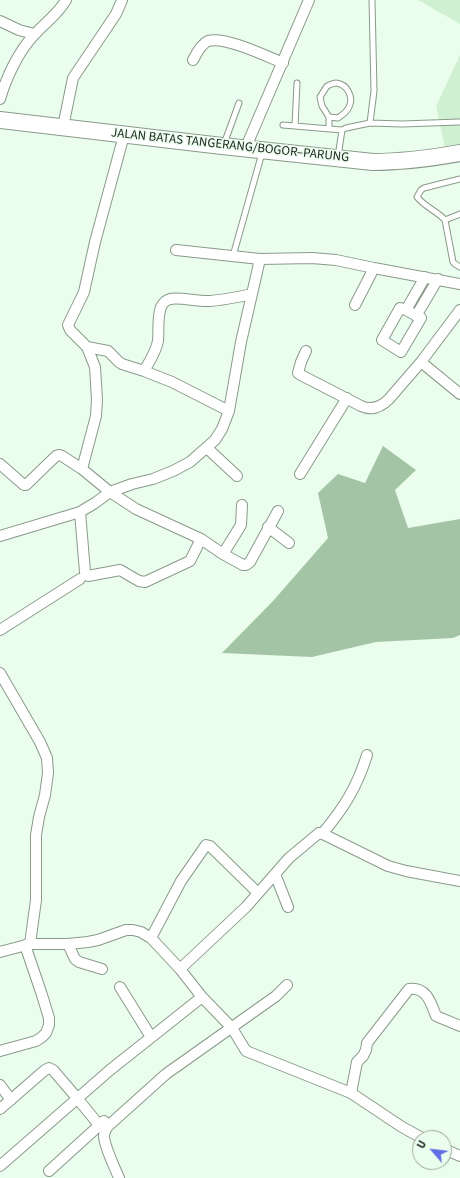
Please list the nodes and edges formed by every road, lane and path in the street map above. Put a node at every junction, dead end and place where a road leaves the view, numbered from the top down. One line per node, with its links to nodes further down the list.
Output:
1 (66, 0): 6 (street)
2 (122, 0): 18 (street)
3 (309, 0): 8 (street)
4 (372, 0): 15 (lane)
5 (0, 20): 6 (street)
6 (34, 34): 10 (street)
7 (193, 60): 8 (street)
8 (283, 63): 23 (street)
9 (297, 83): 17 (lane)
10 (0, 99)
11 (240, 103): 22 (lane)
12 (329, 118): 12 (lane); 19 (lane)
13 (0, 120): 18 (main road, JALAN BATAS TANGERANG/BOGOR–PARUNG)
14 (460, 122): 15 (lane)
15 (370, 123): 20 (lane)
16 (284, 125): 17 (lane)
17 (295, 126): 19 (lane)
18 (63, 128): 21 (main road, JALAN BATAS TANGERANG/BOGOR–PARUNG)
19 (329, 128): 20 (lane)
20 (342, 130): 25 (lane)
21 (124, 135): 22 (main road, JALAN BATAS TANGERANG/BOGOR–PARUNG); 42 (street)
22 (222, 146): 23 (main road, JALAN BATAS TANGERANG/BOGOR–PARUNG)
23 (255, 149): 25 (main road, JALAN BATAS TANGERANG/BOGOR–PARUNG); 30 (lane)
24 (460, 153): 25 (main road, JALAN BATAS TANGERANG/BOGOR–PARUNG)
25 (338, 158)
26 (460, 179): 28 (lane)
27 (460, 214): 28 (lane)
28 (445, 220): 32 (lane)
29 (176, 250): 30 (street)
30 (233, 256): 31 (street)
31 (260, 259): 33 (street); 37 (street)
32 (460, 267)
33 (374, 268): 34 (street); 38 (street)
34 (425, 277): 35 (street); 39 (street)
35 (438, 280): 36 (street); 41 (street)
36 (460, 284)
37 (252, 294): 45 (street); 48 (street)
38 (355, 305)
39 (406, 310): 41 (street); 41 (street)
40 (460, 310): 44 (street)
41 (416, 316)
42 (87, 347): 45 (street); 51 (street)
43 (306, 351): 47 (street)
44 (421, 362): 46 (street); 47 (street)
45 (144, 371): 48 (street)
46 (460, 394)
47 (347, 398): 52 (street)
48 (229, 411): 49 (street)
49 (207, 448): 53 (street); 54 (street)
50 (0, 464): 51 (street)
51 (82, 469): 54 (street)
52 (300, 474)
53 (237, 476)
54 (110, 492): 57 (street); 60 (street)
55 (242, 505): 62 (street)
56 (278, 511): 58 (street)
57 (80, 512): 59 (street); 60 (street)
58 (268, 527): 61 (street); 62 (street)
59 (0, 536)
60 (201, 540): 62 (street)
61 (289, 543)
62 (223, 554)
63 (80, 579): 64 (street)
64 (0, 630)
65 (0, 673): 73 (street)
66 (367, 755): 67 (street)
67 (322, 834): 68 (street); 69 (street)
68 (275, 874): 70 (street); 71 (street)
69 (460, 881)
70 (258, 893): 72 (street); 77 (street)
71 (288, 907)
72 (151, 938): 74 (street); 77 (street)
73 (27, 944): 74 (street); 75 (street); 84 (street)
74 (68, 944): 76 (street)
75 (0, 952)
76 (102, 969)
77 (180, 969): 80 (street)
78 (287, 985): 82 (street)
79 (120, 987): 83 (street)
80 (202, 997): 82 (street); 83 (street)
81 (460, 1026): 87 (street)
82 (232, 1028): 87 (street); 95 (street)
83 (151, 1037): 88 (street)
84 (0, 1052)
85 (0, 1085): 89 (street)
86 (135, 1093): 91 (street)
87 (351, 1093): 92 (street)
88 (78, 1098): 89 (street); 91 (street); 93 (street)
89 (11, 1100): 90 (street)
90 (0, 1109)
91 (99, 1125): 94 (street)
92 (412, 1132)
93 (0, 1166)
94 (49, 1172)
95 (119, 1178)

